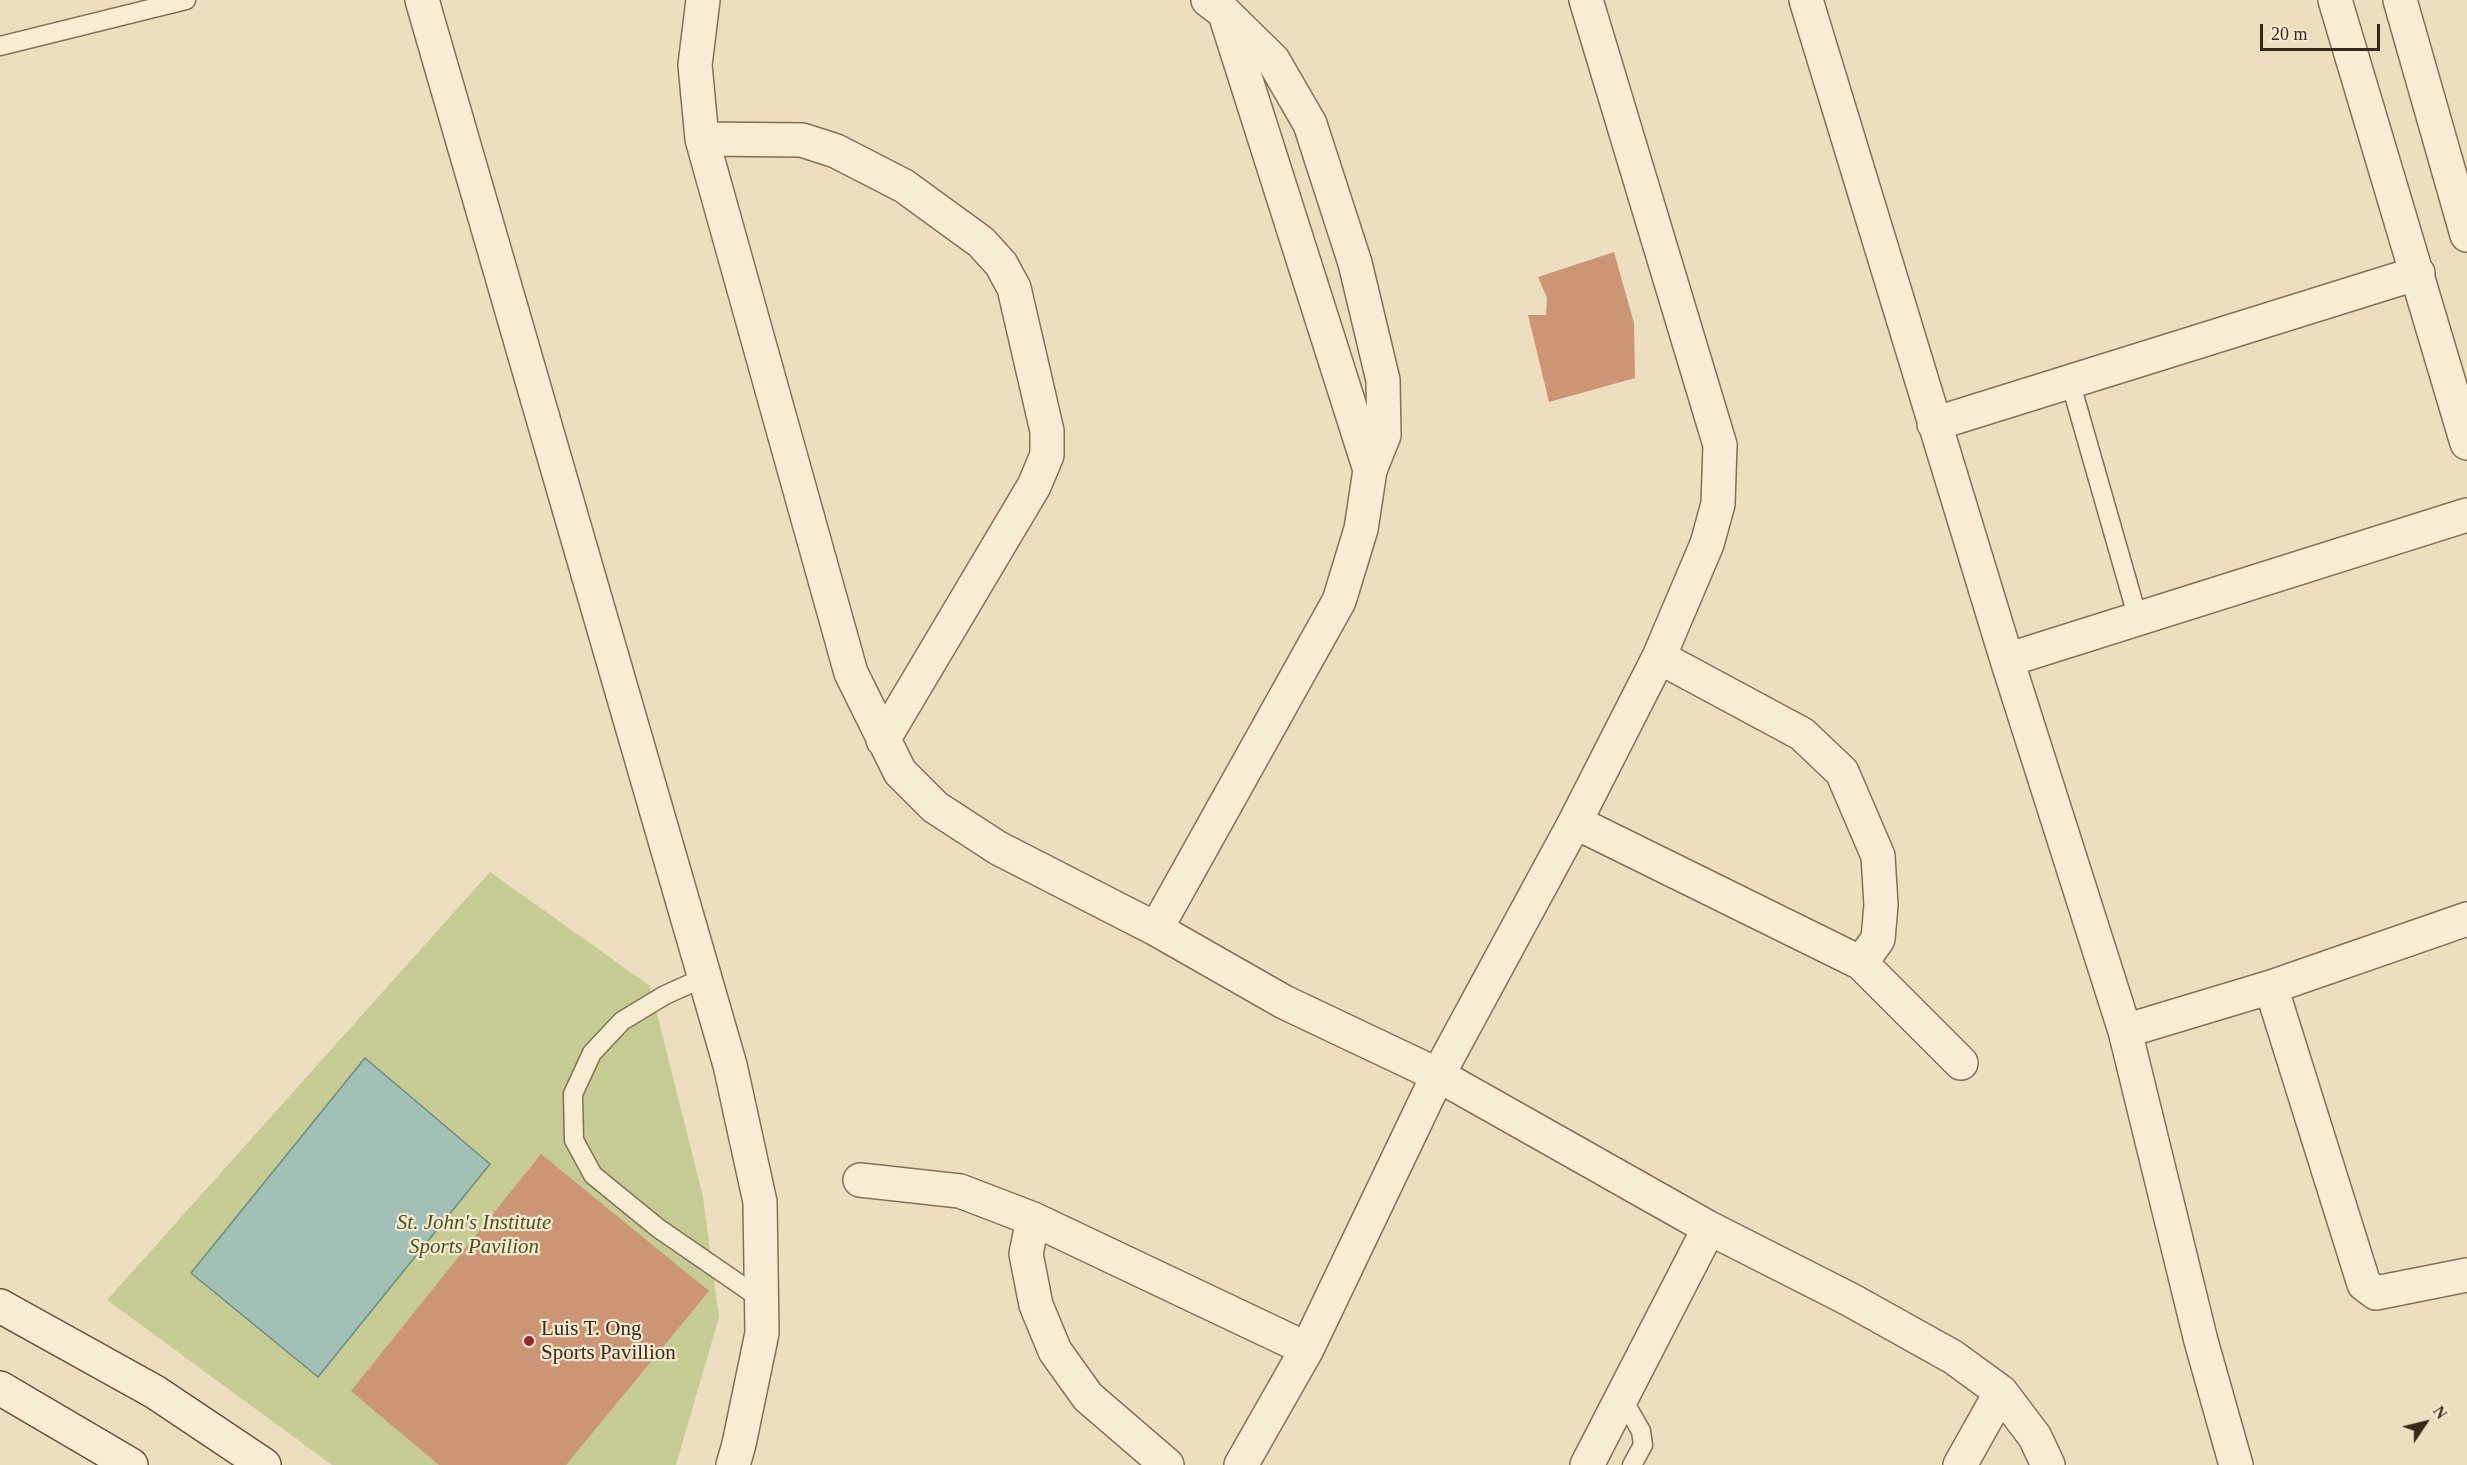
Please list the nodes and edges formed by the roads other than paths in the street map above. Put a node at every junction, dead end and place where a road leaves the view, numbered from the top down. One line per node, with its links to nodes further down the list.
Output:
1 (182, 0): 9 (lane)
2 (422, 0): 26 (street)
3 (703, 0): 10 (street)
4 (1586, 0): 19 (street)
5 (1806, 0): 14 (street)
6 (2335, 0): 12 (street)
7 (2400, 0): 11 (street)
8 (1217, 6): 16 (street); 16 (street)
9 (0, 46)
10 (702, 138): 21 (street); 21 (street)
11 (2467, 235)
12 (2418, 273): 13 (street); 15 (street)
13 (2070, 381): 14 (street); 18 (lane)
14 (1934, 424): 20 (street)
15 (2467, 443)
16 (1370, 470): 24 (street)
17 (2467, 515): 18 (street)
18 (2138, 619): 20 (street)
19 (1659, 657): 22 (street); 25 (street)
20 (2007, 660): 28 (street)
21 (883, 740): 24 (street)
22 (1575, 822): 25 (street); 30 (street)
23 (2467, 919): 27 (street)
24 (1156, 929): 30 (street)
25 (1861, 963): 29 (street)
26 (705, 977): 35 (street); 35 (lane)
27 (2271, 987): 28 (street); 34 (street)
28 (2125, 1031): 50 (street)
29 (1961, 1064)
30 (1438, 1075): 33 (street); 37 (street)
31 (860, 1180): 32 (street)
32 (1033, 1219): 37 (street); 44 (street)
33 (1708, 1228): 39 (street); 40 (street)
34 (2467, 1275)
35 (761, 1299): 43 (street)
36 (0, 1306): 42 (street)
37 (1307, 1349): 45 (street)
38 (0, 1388): 41 (street)
39 (2001, 1392): 48 (street); 49 (street)
40 (1622, 1398): 46 (street); 47 (lane)
41 (131, 1465)
42 (264, 1465)
43 (733, 1465)
44 (1167, 1465)
45 (1240, 1465)
46 (1587, 1465)
47 (1632, 1465)
48 (1960, 1465)
49 (2048, 1465)
50 (2236, 1465)

